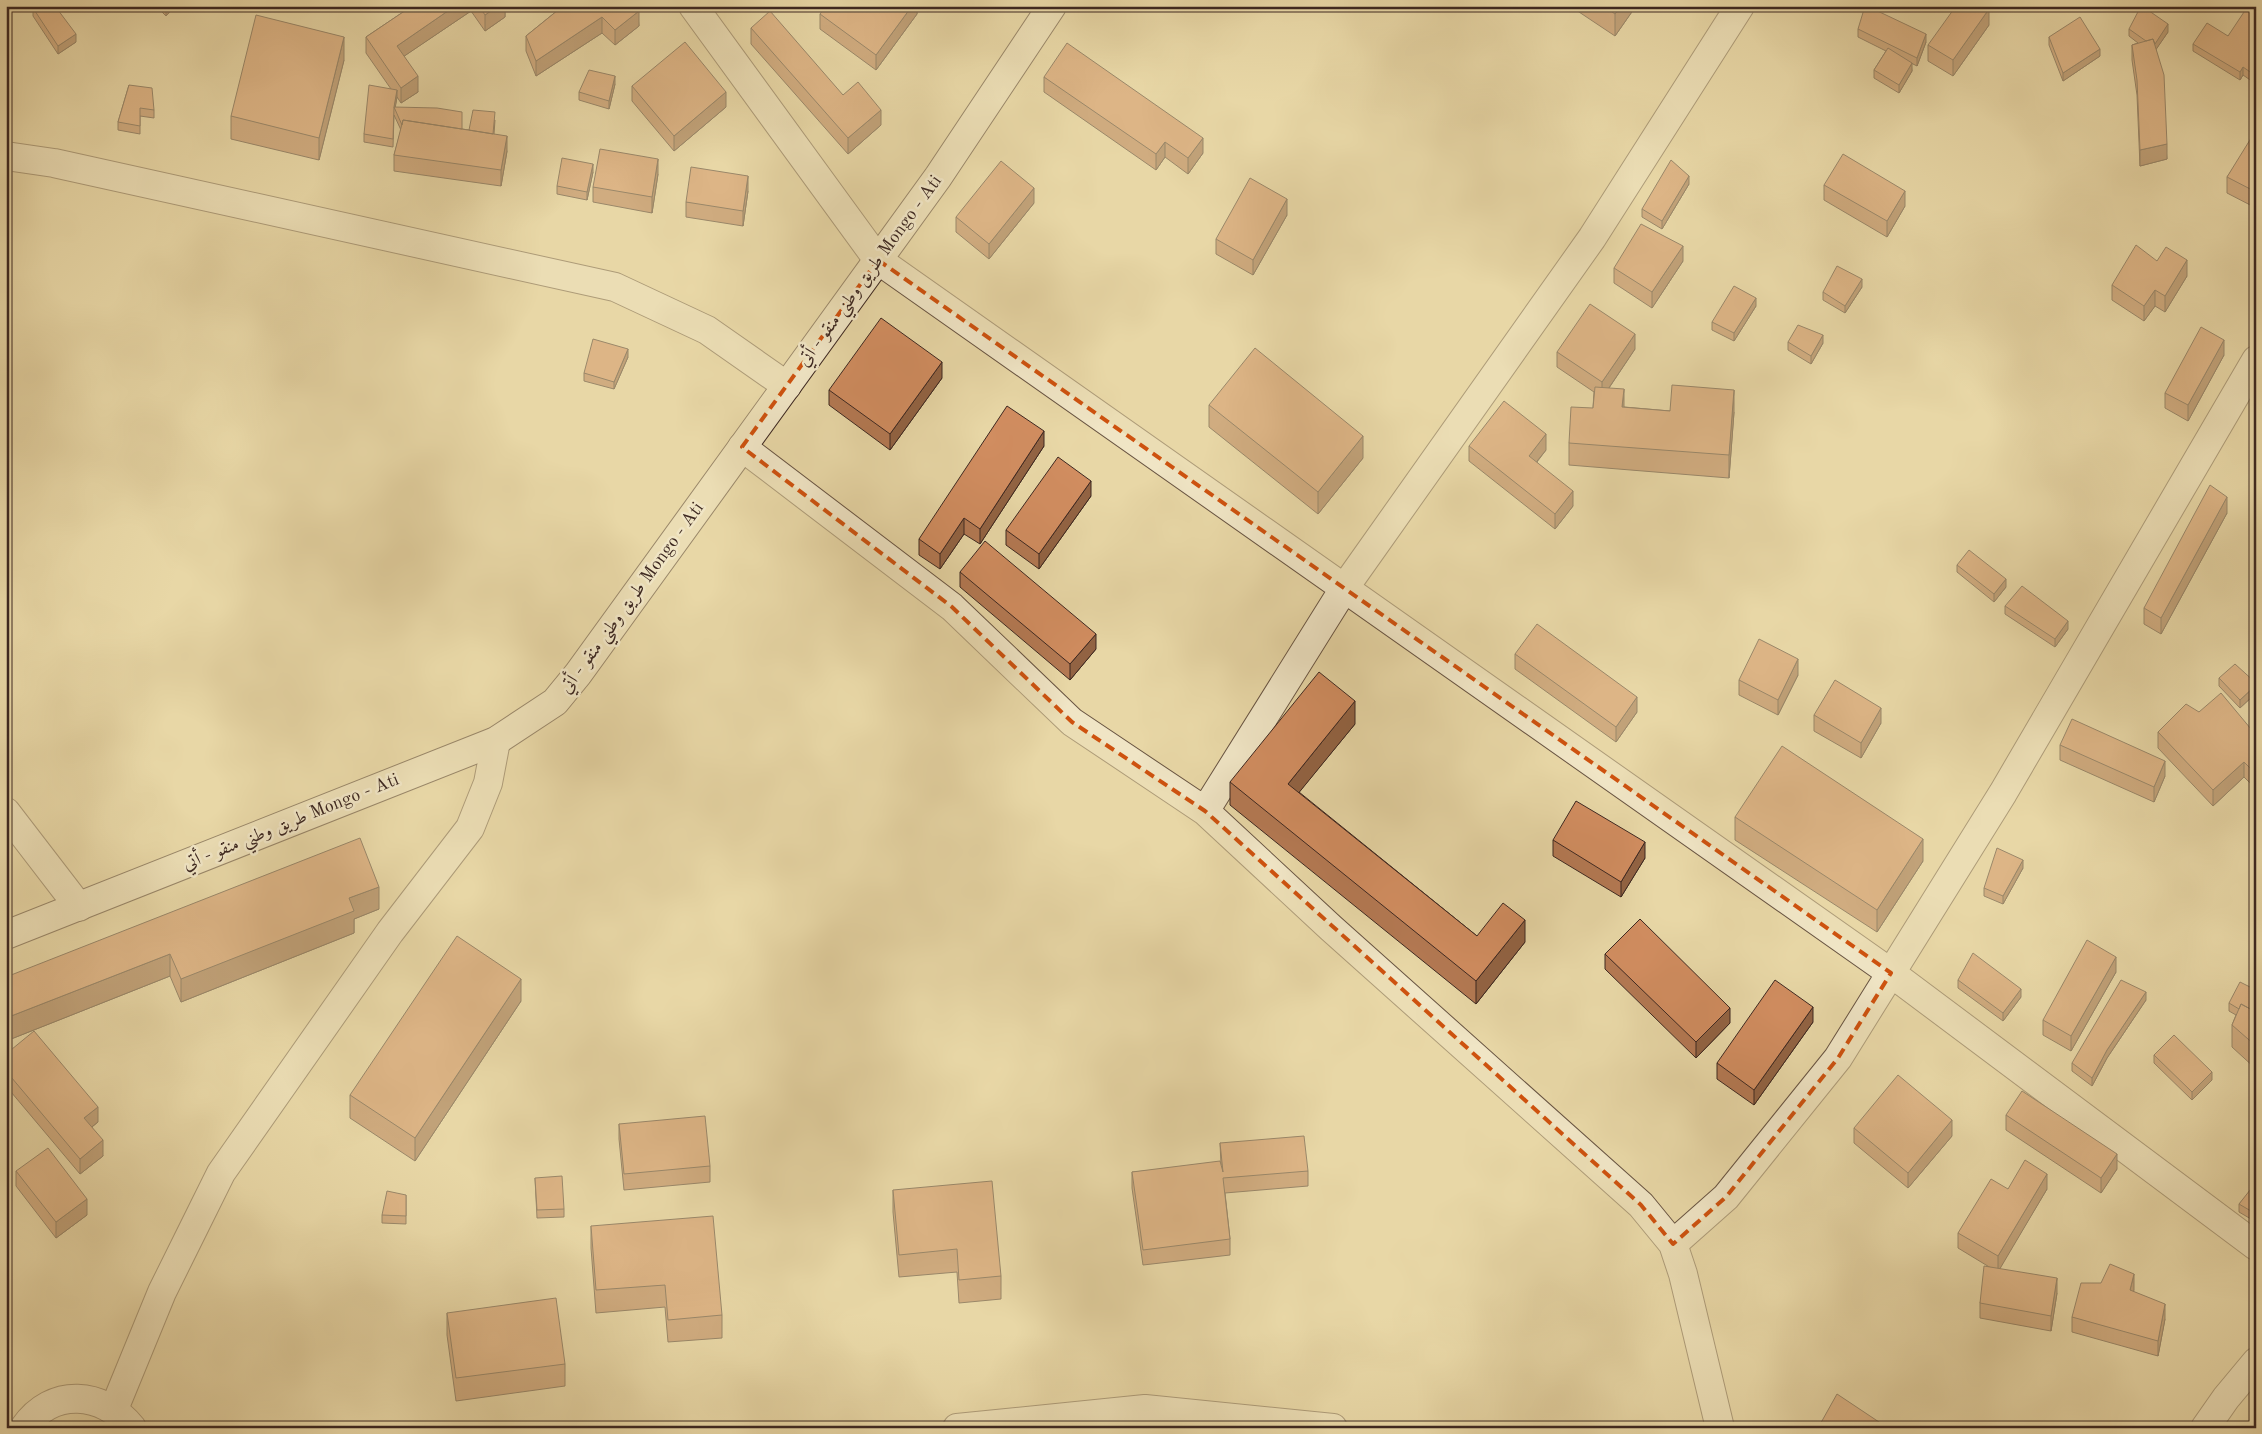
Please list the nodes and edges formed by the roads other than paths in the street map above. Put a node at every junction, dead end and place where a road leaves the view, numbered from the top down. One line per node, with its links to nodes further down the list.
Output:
1 (693, 6): 5 (street)
2 (1052, 6): 5 (street, طريق وطني منقو - أتي Mongo - Ati)
3 (1740, 6): 9 (street)
4 (6, 156): 7 (street)
5 (878, 260): 7 (street, طريق وطني منقو - أتي Mongo - Ati); 9 (street)
6 (2256, 360): 15 (street)
7 (787, 386): 8 (street, طريق وطني منقو - أتي Mongo - Ati)
8 (742, 447): 10 (street, طريق وطني منقو - أتي Mongo - Ati); 11 (street)
9 (1346, 588): 11 (street); 15 (street)
10 (496, 741): 13 (street, طريق وطني منقو - أتي Mongo - Ati); 20 (street)
11 (1205, 811): 16 (street)
12 (6, 812): 13 (street)
13 (79, 906): 14 (street, طريق وطني منقو - أتي Mongo - Ati)
14 (6, 935)
15 (1891, 974): 16 (street); 17 (street)
16 (1673, 1244): 24 (street)
17 (2256, 1246)
18 (2256, 1362): 25 (street)
19 (1146, 1418): 22 (street); 23 (street)
20 (123, 1419): 21 (street)
21 (24, 1428)
22 (957, 1428)
23 (1333, 1428)
24 (1720, 1428)
25 (2205, 1428)

